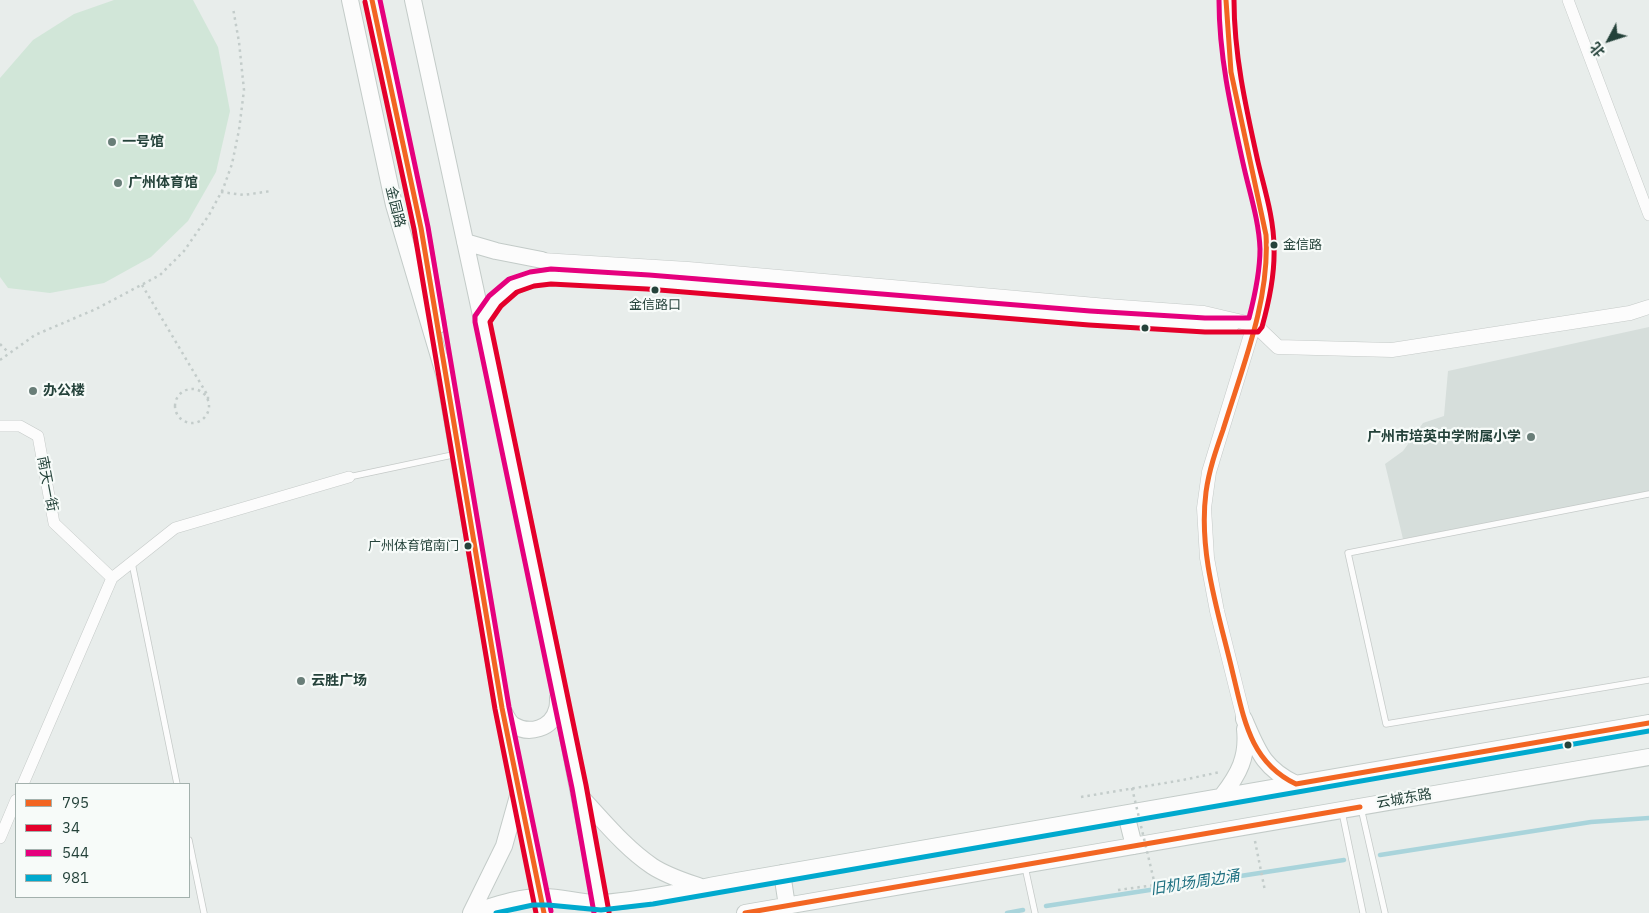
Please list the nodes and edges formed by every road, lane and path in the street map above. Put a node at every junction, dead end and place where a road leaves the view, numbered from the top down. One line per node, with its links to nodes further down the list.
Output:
1 (350, 0): 20 (main road, 金园路)
2 (372, 0): 20 (main road)
3 (413, 0): 10 (main road)
4 (1226, 0): 16 (street)
5 (1568, 0): 9 (street)
6 (233, 8): 7 (path)
7 (222, 192): 8 (path); 13 (path)
8 (271, 192)
9 (1649, 215)
10 (465, 242): 11 (main road); 15 (main road)
11 (542, 260): 16 (street)
12 (551, 276): 15 (main road); 16 (street)
13 (142, 285): 18 (path); 21 (path)
14 (1649, 307): 16 (street)
15 (482, 320): 29 (main road)
16 (1255, 325): 31 (street)
17 (0, 344): 18 (path)
18 (9, 353): 19 (path)
19 (0, 360)
20 (445, 377): 23 (main road, 金园路)
21 (208, 400): 21 (path)
22 (0, 426): 27 (street, 南天一街)
23 (458, 454): 24 (lane); 30 (main road, 金园路)
24 (349, 476): 26 (street)
25 (1649, 494): 28 (lane)
26 (132, 563): 27 (street); 36 (lane)
27 (112, 578): 35 (street)
28 (1649, 680)
29 (558, 689): 30 (main road); 40 (main road)
30 (502, 708): 39 (main road, 金园路)
31 (1244, 719): 37 (main road); 41 (main road)
32 (1649, 723): 37 (main road)
33 (1649, 757): 44 (main road, 云城东路)
34 (1224, 771): 38 (path)
35 (23, 783)
36 (177, 783)
37 (1296, 784): 41 (main road)
38 (1132, 788): 42 (path); 54 (path, bridge)
39 (519, 794): 58 (main road, 金园路); 62 (main road)
40 (580, 796): 55 (main road); 60 (main road)
41 (1222, 796): 46 (main road)
42 (1081, 798)
43 (15, 802): 48 (street)
44 (1361, 807): 45 (main road, 云城东路); 67 (lane)
45 (1341, 810): 47 (main road, 云城东路); 66 (lane)
46 (1126, 814): 50 (main road); 52 (main road)
47 (1252, 826): 50 (main road, 云城东路); 57 (path)
48 (0, 838)
49 (190, 845): 61 (lane)
50 (1134, 846): 51 (main road, 云城东路)
51 (1025, 865): 59 (main road, 云城东路); 65 (lane)
52 (782, 873): 55 (main road); 59 (main road)
53 (1199, 875): 54 (path)
54 (1155, 885): 56 (path)
55 (703, 888): 60 (main road)
56 (1118, 890)
57 (1265, 891)
58 (540, 897): 60 (main road); 62 (main road); 63 (main road, 金园路)
59 (787, 906): 64 (main road, 云城东路)
60 (600, 908)
61 (204, 913)
62 (471, 913)
63 (544, 913)
64 (745, 913)
65 (1035, 913)
66 (1363, 913)
67 (1385, 913)

